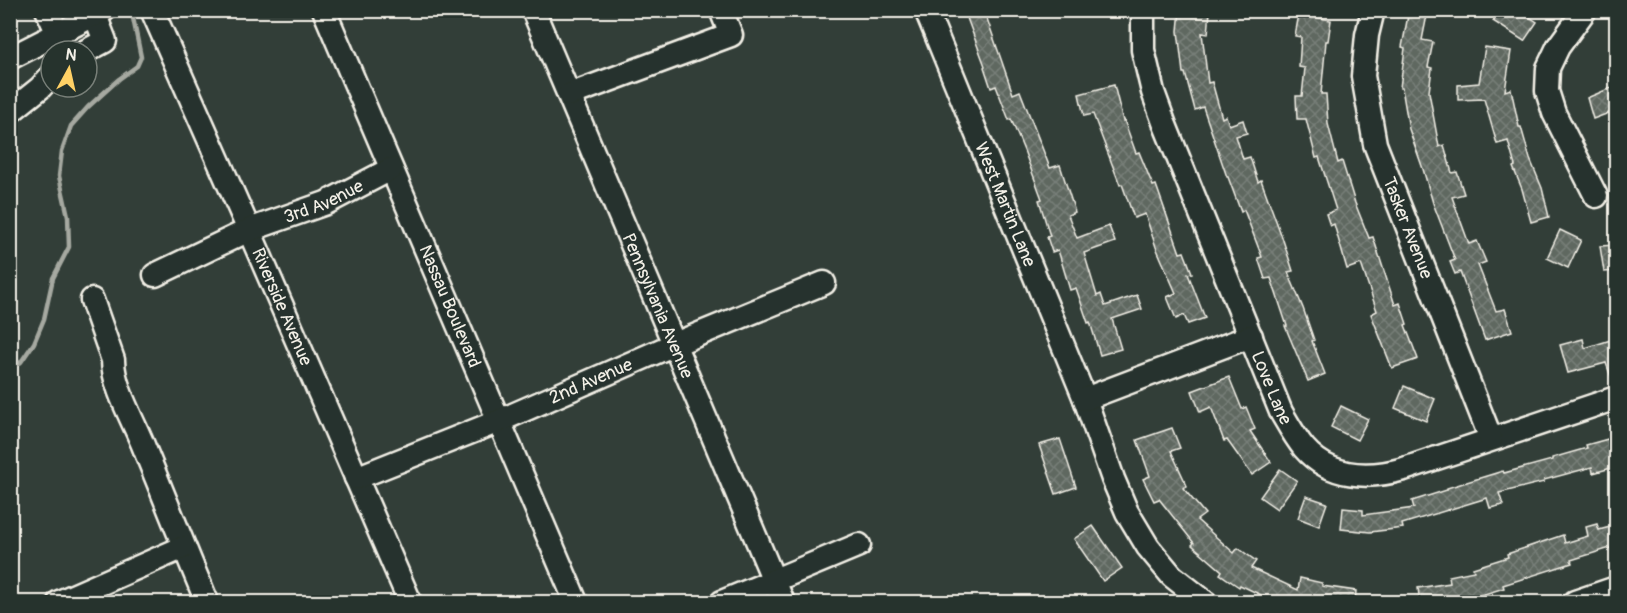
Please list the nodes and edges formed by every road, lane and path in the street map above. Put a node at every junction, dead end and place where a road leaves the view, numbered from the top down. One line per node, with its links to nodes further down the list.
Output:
1 (47, 10): 11 (street)
2 (152, 10): 21 (street, Riverside Avenue)
3 (324, 10): 19 (street, Nassau Boulevard)
4 (533, 10): 17 (street, Pennsylvania Avenue)
5 (722, 10): 17 (street)
6 (926, 10): 28 (street, West Martin Lane)
7 (1143, 10): 25 (street, Love Lane)
8 (1373, 10): 30 (street, Tasker Avenue)
9 (1585, 10): 20 (street)
10 (99, 13): 12 (street); 13 (street)
11 (54, 39)
12 (58, 39)
13 (99, 44)
14 (39, 47): 15 (street)
15 (10, 58)
16 (39, 89): 18 (street)
17 (569, 95): 26 (street, Pennsylvania Avenue)
18 (10, 112)
19 (392, 169): 21 (street, 3rd Avenue); 29 (street, Nassau Boulevard)
20 (1596, 196)
21 (249, 230): 22 (street, 3rd Avenue); 31 (street, Riverside Avenue)
22 (155, 274)
23 (824, 283): 26 (street, 2nd Avenue)
24 (92, 300): 33 (street)
25 (1251, 336): 28 (street); 30 (street, Love Lane)
26 (675, 344): 29 (street, 2nd Avenue); 34 (street, Pennsylvania Avenue)
27 (1617, 398): 30 (street, Love Lane)
28 (1085, 399): 42 (street, West Martin Lane)
29 (499, 421): 31 (street, 2nd Avenue); 39 (street, Nassau Boulevard)
30 (1491, 439)
31 (356, 478): 38 (street, Riverside Avenue)
32 (860, 545): 34 (street)
33 (184, 547): 36 (street); 37 (street)
34 (775, 581): 40 (street); 41 (street, Pennsylvania Avenue)
35 (1617, 588): 43 (street)
36 (59, 603)
37 (207, 603)
38 (410, 603)
39 (576, 603)
40 (722, 603)
41 (783, 603)
42 (1205, 603)
43 (1575, 603)

